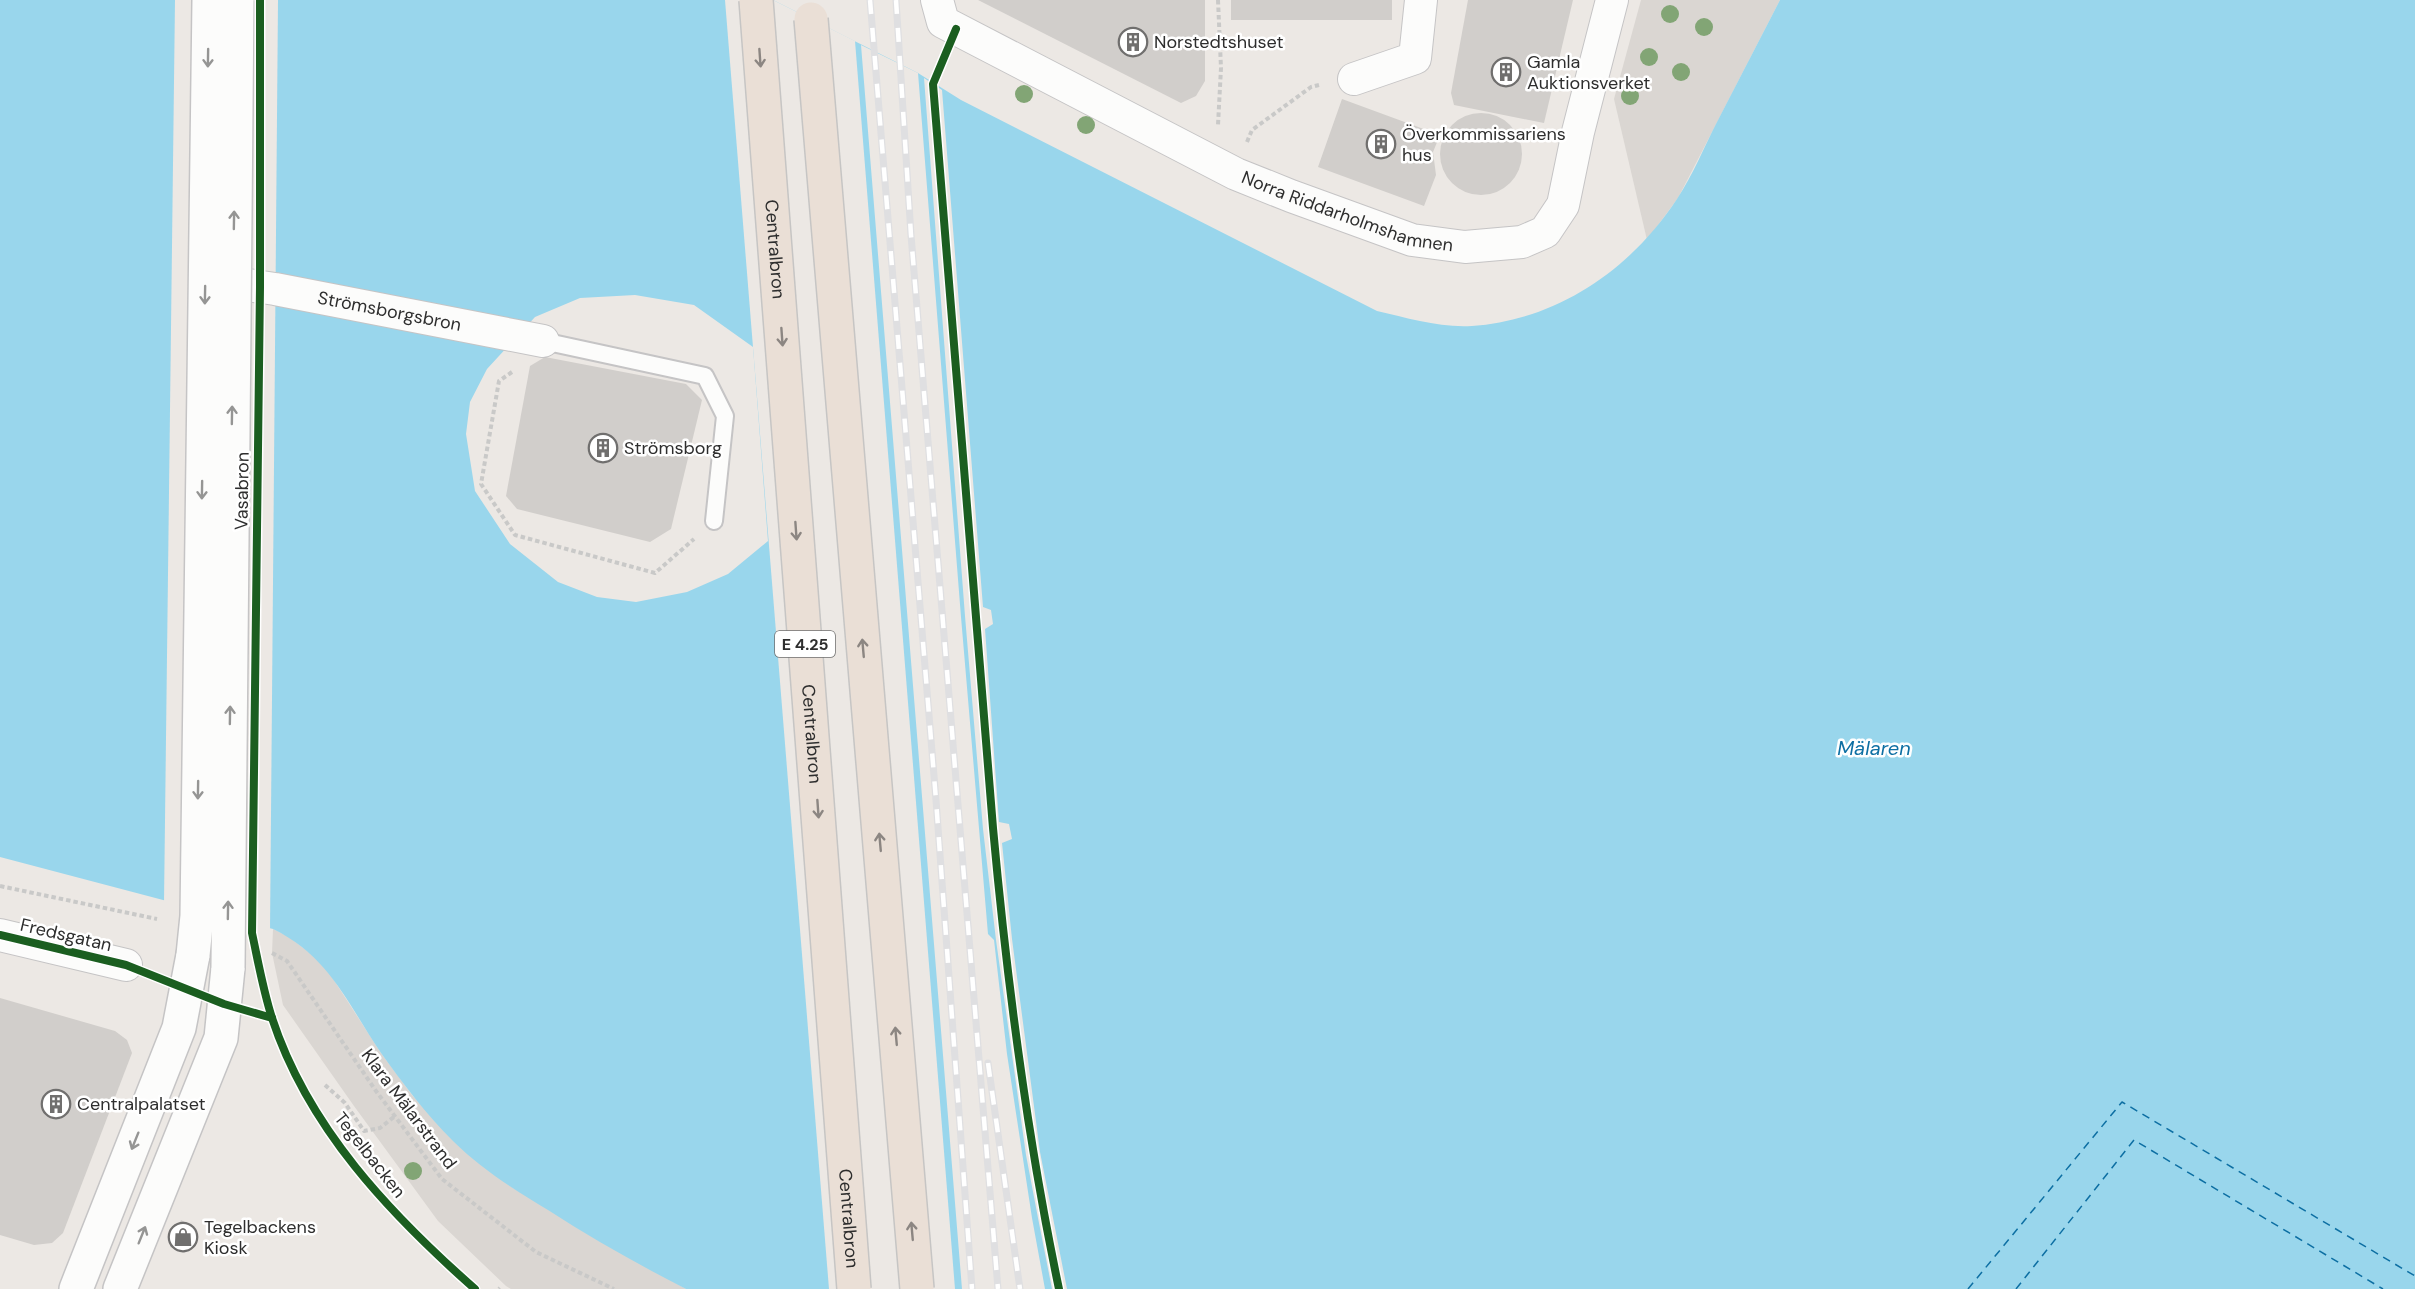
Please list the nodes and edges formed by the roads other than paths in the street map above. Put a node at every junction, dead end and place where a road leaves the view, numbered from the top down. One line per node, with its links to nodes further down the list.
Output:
1 (209, 0): 14 (street, one-way to 14, bridge)
2 (237, 0): 9 (street, Vasabron, one-way to 2, bridge)
3 (756, 0): 16 (highway, Centralbron / E 4.25, one-way to 16, bridge)
4 (1421, 0): 8 (street)
5 (1612, 0): 6 (street, Norra Riddarholmshamnen)
6 (940, 11)
7 (811, 19): 17 (highway, E 4.25, one-way to 7, bridge)
8 (1354, 79)
9 (234, 283): 10 (street, Strömsborgsbron); 15 (street, Vasabron, one-way to 9, bridge)
10 (549, 342): 11 (lane)
11 (714, 521)
12 (0, 935): 13 (street, Fredsgatan)
13 (126, 965)
14 (76, 1289)
15 (120, 1289)
16 (854, 1289)
17 (917, 1289)

